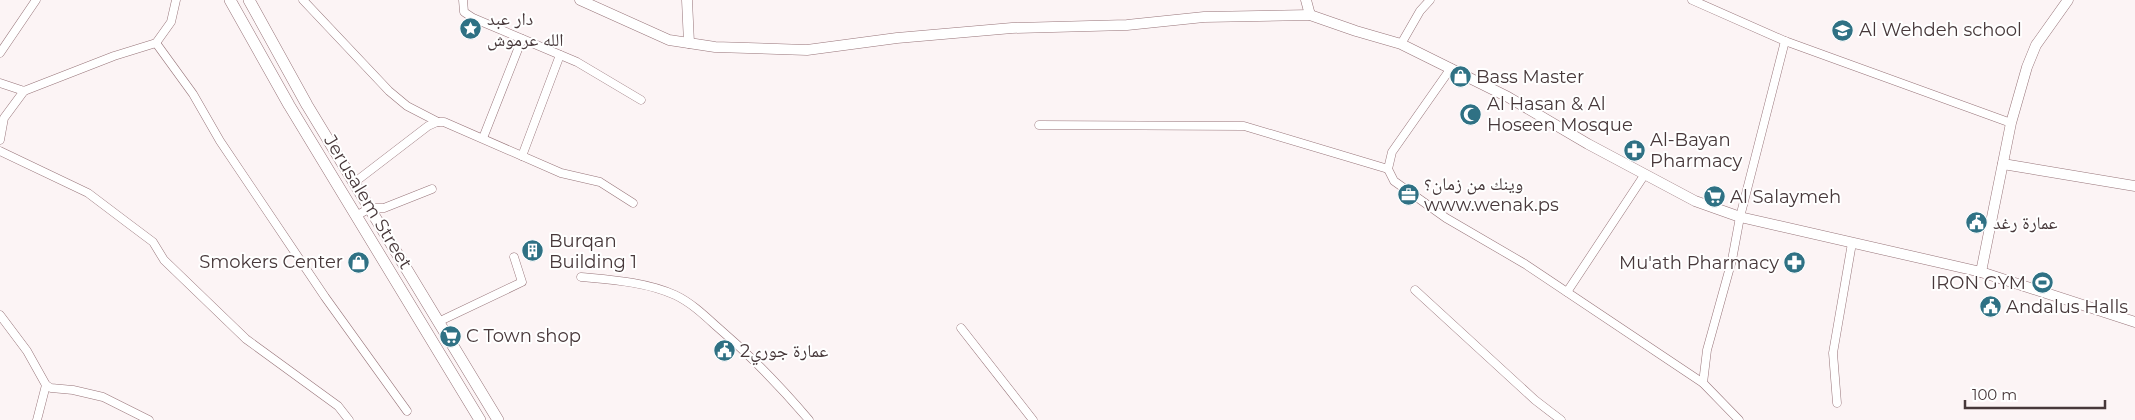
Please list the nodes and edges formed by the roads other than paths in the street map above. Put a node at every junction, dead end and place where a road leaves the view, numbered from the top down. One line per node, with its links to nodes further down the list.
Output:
1 (36, 0): 19 (street)
2 (176, 0): 16 (street)
3 (230, 0): 41 (main road, Jerusalem Street)
4 (249, 0): 36 (main road, Jerusalem Street)
5 (303, 0): 26 (street)
6 (463, 0): 14 (street)
7 (580, 0): 17 (street)
8 (687, 0): 17 (street)
9 (1306, 0): 13 (street)
10 (1430, 0): 18 (street)
11 (1692, 0): 15 (street)
12 (2068, 0): 27 (street)
13 (1310, 15): 17 (street); 18 (street)
14 (522, 39): 20 (street); 29 (street)
15 (1785, 41): 27 (street); 42 (street)
16 (156, 43): 23 (street); 56 (street)
17 (689, 44)
18 (1401, 44): 21 (street)
19 (0, 53)
20 (560, 55): 24 (street); 32 (street)
21 (1451, 68): 34 (street); 35 (street)
22 (0, 83): 23 (street)
23 (24, 91): 25 (street)
24 (641, 100)
25 (2, 118): 30 (street)
26 (438, 122): 29 (street); 36 (street)
27 (2011, 123): 33 (street)
28 (1039, 125): 34 (street)
29 (483, 138): 32 (street)
30 (0, 140)
31 (0, 151): 59 (street)
32 (522, 156): 39 (street)
33 (2003, 164): 37 (street); 45 (street)
34 (1388, 169): 48 (street)
35 (1645, 174): 42 (street); 48 (street)
36 (355, 182): 40 (main road, Jerusalem Street)
37 (2135, 186)
38 (432, 189): 40 (street)
39 (633, 204)
40 (370, 208): 41 (street); 50 (main road, Jerusalem Street)
41 (356, 216): 60 (main road, Jerusalem Street)
42 (1740, 216): 43 (street); 53 (street)
43 (1852, 242): 45 (street); 55 (street)
44 (514, 257): 50 (street)
45 (1981, 272): 51 (street)
46 (581, 277): 62 (street)
47 (1415, 290): 64 (street)
48 (1567, 292): 53 (street)
49 (0, 315): 54 (street)
50 (438, 322): 61 (main road, Jerusalem Street)
51 (2135, 322)
52 (961, 328): 63 (street)
53 (1703, 383): 65 (street)
54 (46, 385): 57 (street); 58 (street)
55 (1837, 403)
56 (407, 411)
57 (37, 420)
58 (149, 420)
59 (349, 420)
60 (480, 420)
61 (498, 420)
62 (809, 420)
63 (1033, 420)
64 (1560, 420)
65 (1739, 420)

